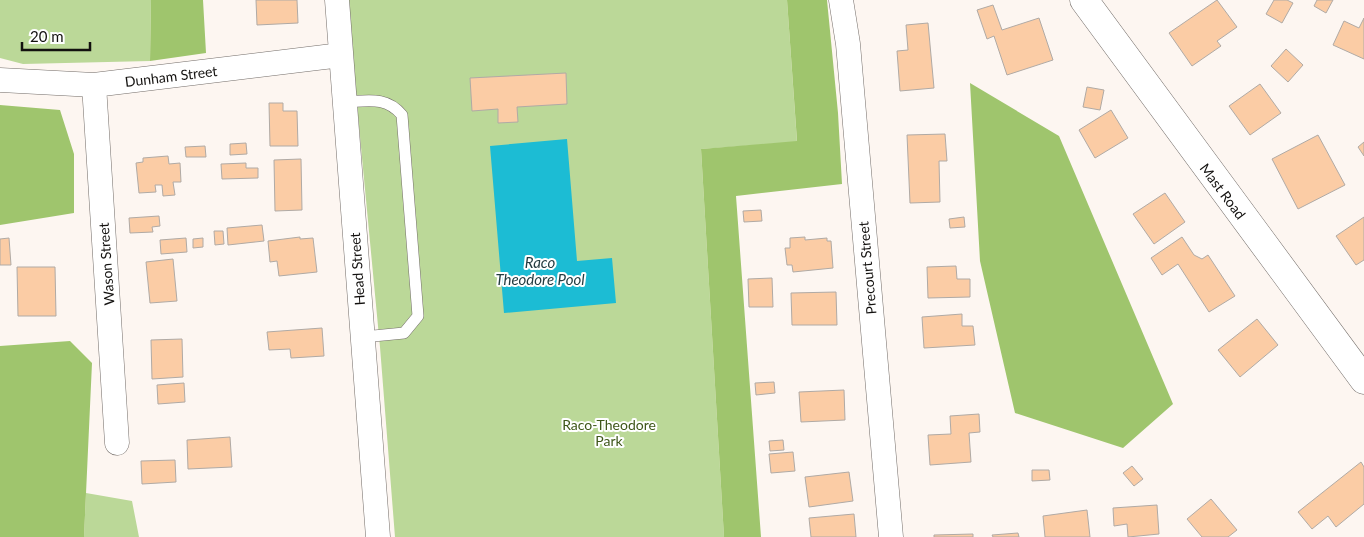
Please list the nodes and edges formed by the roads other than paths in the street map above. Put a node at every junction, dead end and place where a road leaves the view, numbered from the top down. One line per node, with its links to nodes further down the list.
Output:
1 (337, 0): 4 (street, Head Street)
2 (841, 0): 12 (street, Precourt Street)
3 (1084, 0): 9 (main road, Mast Road)
4 (341, 54): 6 (street, Dunham Street); 7 (street, Head Street)
5 (0, 80): 6 (street, Dunham Street)
6 (94, 85): 10 (street, Wason Street)
7 (345, 102): 8 (street, Head Street); 8 (lane)
8 (363, 337): 11 (street, Head Street)
9 (1364, 380)
10 (117, 443)
11 (378, 537)
12 (891, 537)

